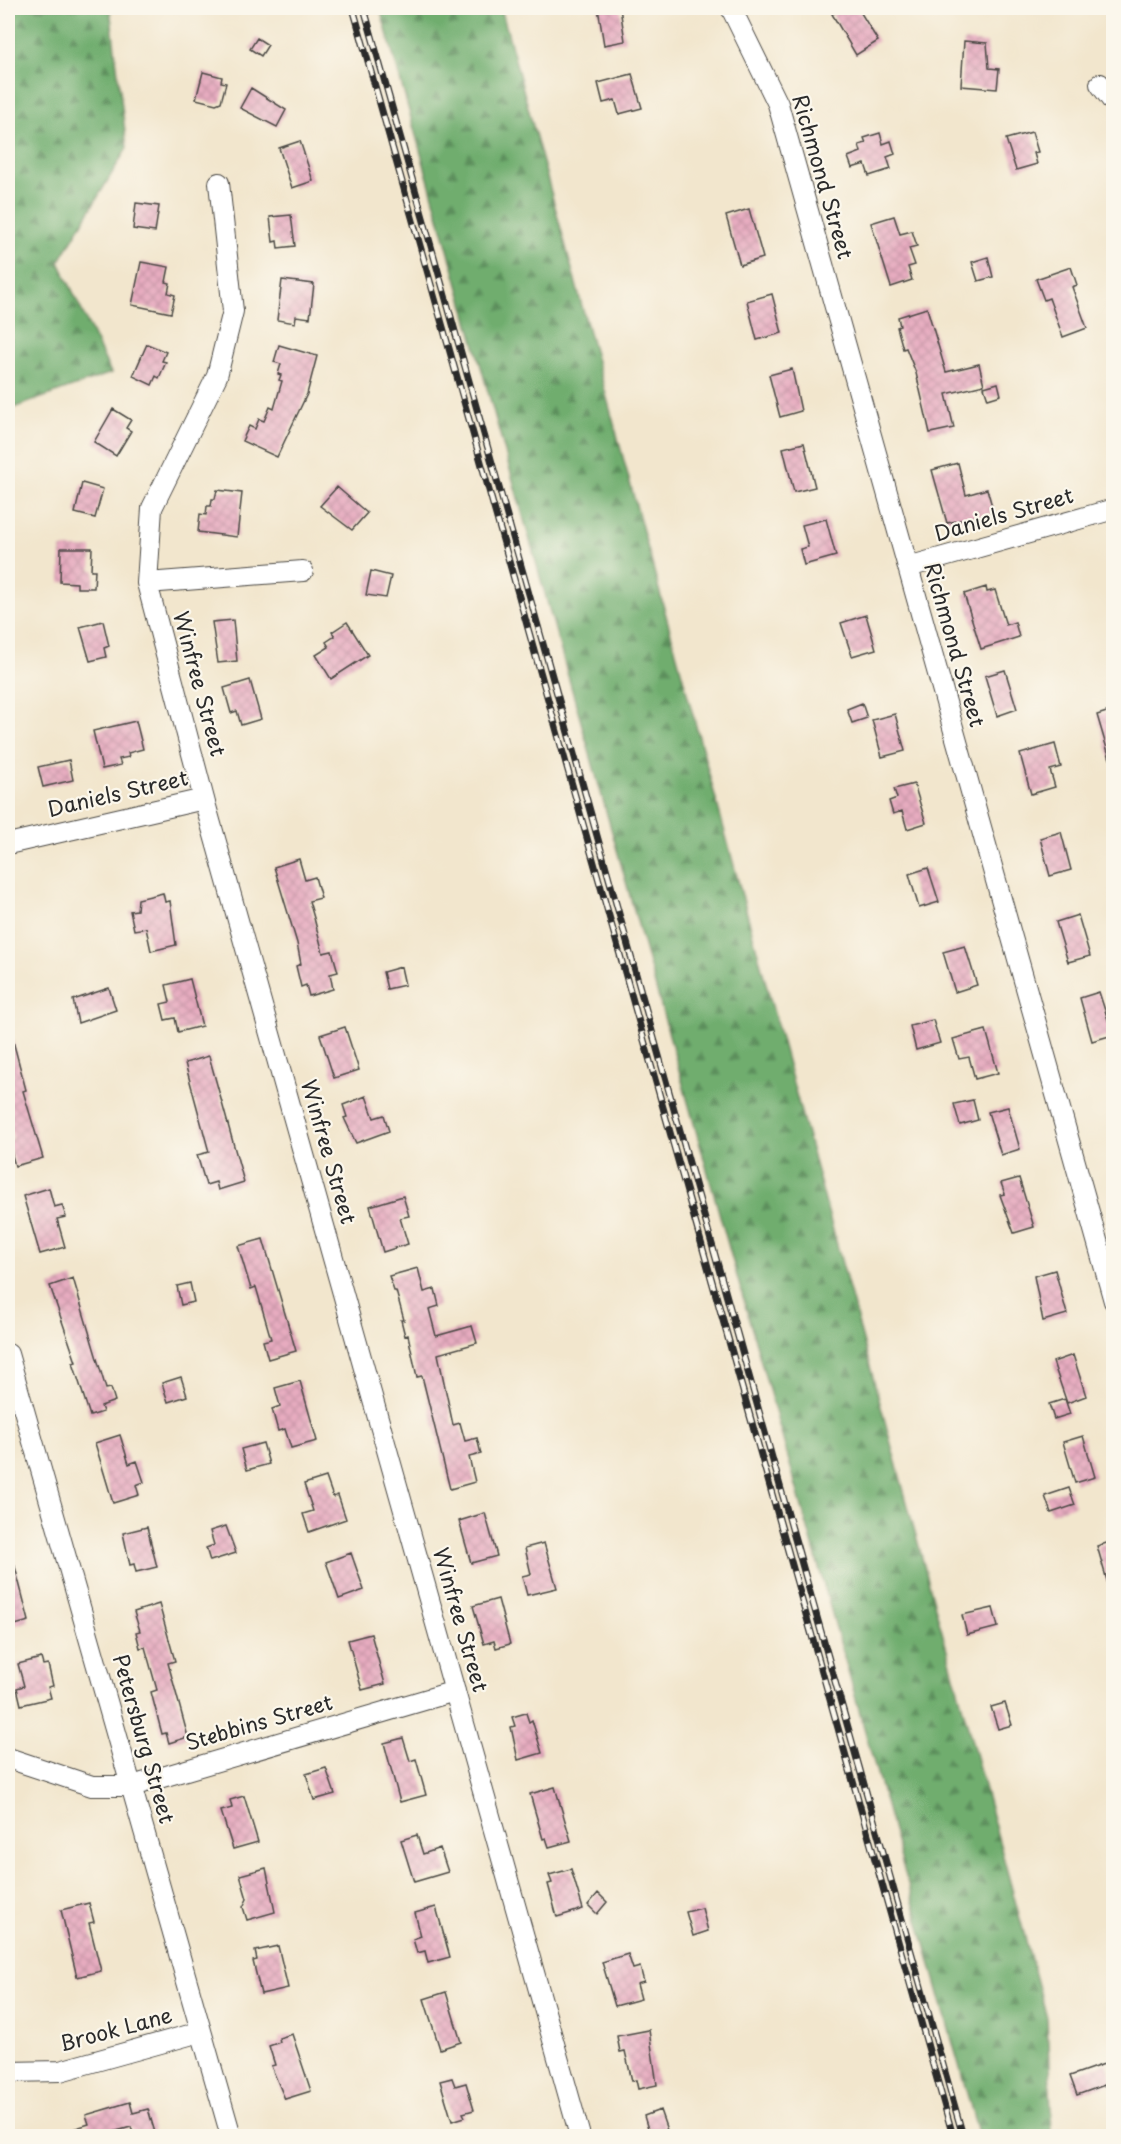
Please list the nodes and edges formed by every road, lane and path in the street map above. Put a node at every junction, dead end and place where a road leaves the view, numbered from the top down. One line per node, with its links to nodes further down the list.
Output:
1 (730, 8): 6 (street, Richmond Street)
2 (1100, 84): 3 (street)
3 (1113, 103)
4 (219, 183): 8 (street, Winfree Street)
5 (1113, 509): 6 (street, Daniels Street)
6 (908, 567): 11 (street, Richmond Street)
7 (303, 572): 8 (street)
8 (147, 583): 9 (street, Winfree Street)
9 (204, 799): 10 (street, Daniels Street); 13 (street, Winfree Street)
10 (8, 844)
11 (1113, 1302)
12 (8, 1354): 15 (street, Petersburg Street)
13 (455, 1691): 15 (street, Stebbins Street); 19 (street, Winfree Street)
14 (8, 1758): 15 (street, Stebbins Street)
15 (132, 1785): 16 (street, Petersburg Street)
16 (200, 2032): 17 (street, Brook Lane); 18 (street, Petersburg Street)
17 (8, 2072)
18 (231, 2136)
19 (580, 2136)

